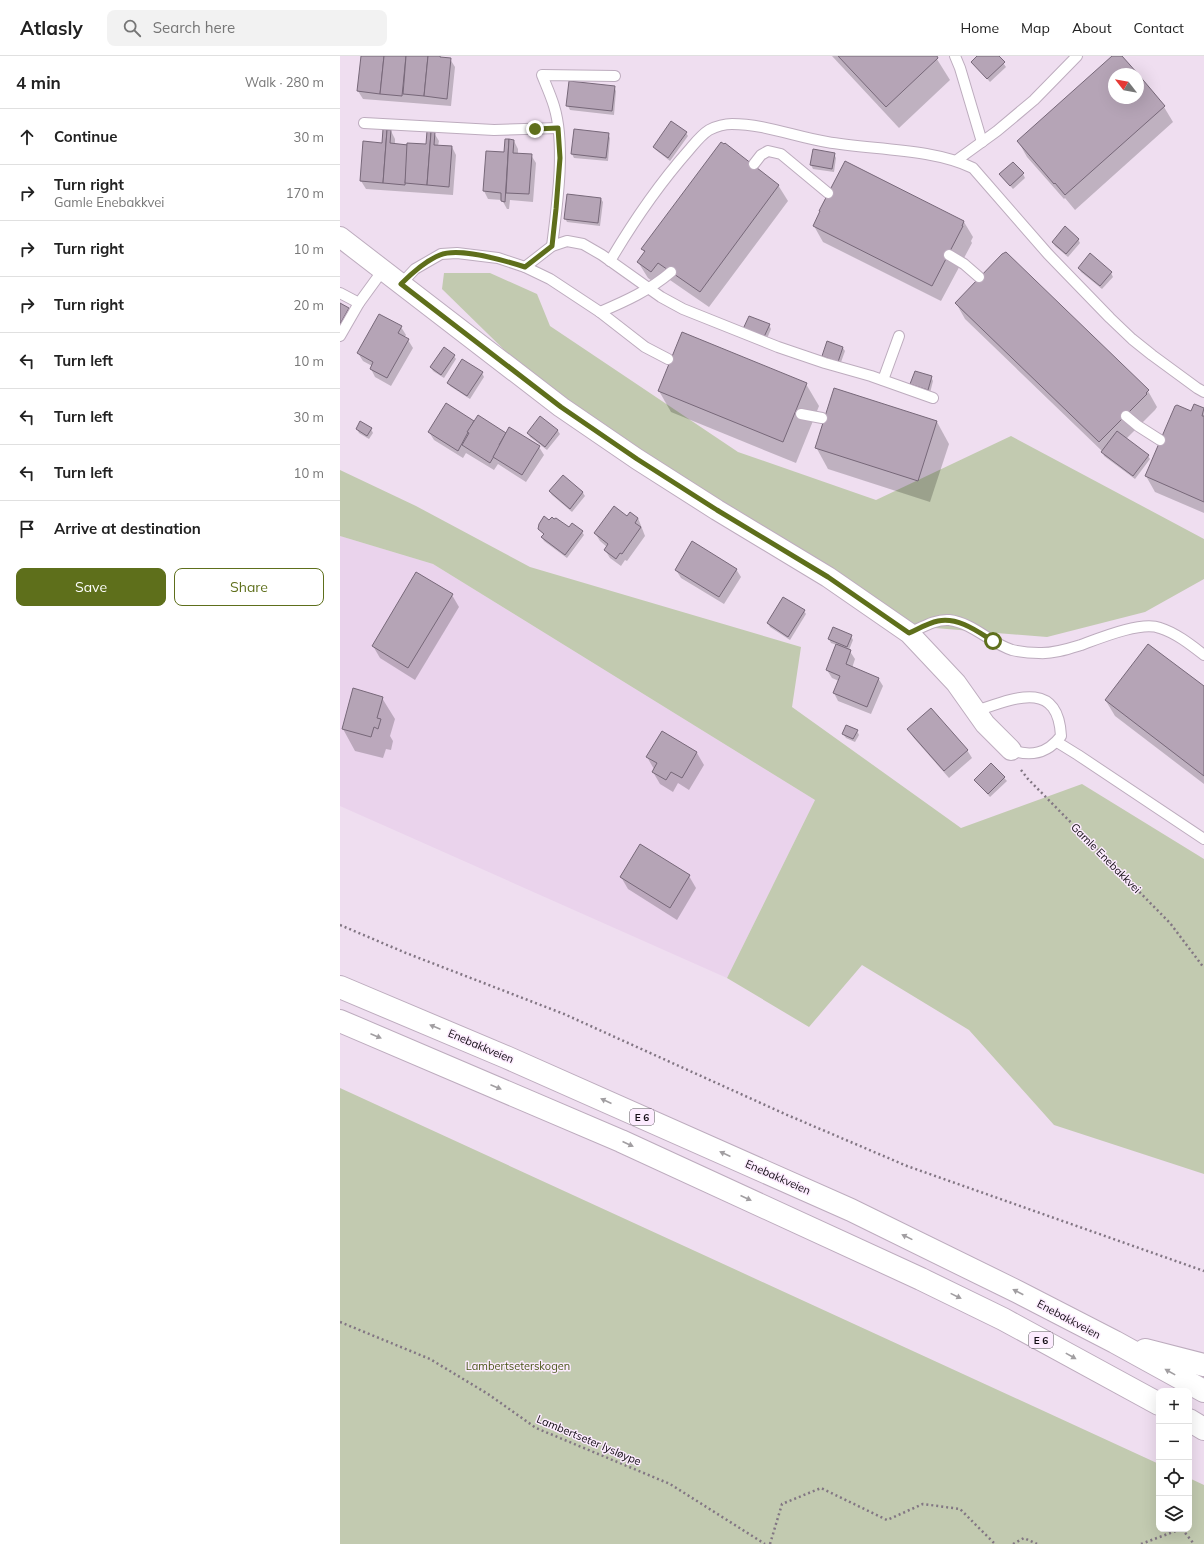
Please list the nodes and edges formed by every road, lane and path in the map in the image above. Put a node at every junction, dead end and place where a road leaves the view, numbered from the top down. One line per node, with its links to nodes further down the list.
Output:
1 (955, 56): 6 (lane)
2 (1077, 56): 6 (lane)
3 (615, 76): 5 (lane)
4 (364, 123): 5 (lane)
5 (558, 128): 11 (lane)
6 (982, 142): 7 (lane)
7 (956, 160): 13 (lane); 27 (lane)
8 (754, 164): 9 (lane)
9 (828, 193)
10 (340, 237): 15 (street)
11 (552, 246): 13 (lane); 14 (lane)
12 (949, 255): 17 (lane)
13 (610, 261): 19 (lane)
14 (525, 267): 18 (lane); 22 (lane)
15 (383, 270): 18 (street); 21 (lane)
16 (671, 272): 19 (lane)
17 (979, 277)
18 (401, 284): 33 (street)
19 (648, 289): 22 (lane); 26 (lane)
20 (340, 293): 21 (lane)
21 (359, 303): 23 (lane)
22 (600, 312): 25 (lane)
23 (340, 336)
24 (899, 336): 26 (lane)
25 (668, 359)
26 (883, 380): 28 (lane)
27 (1204, 392)
28 (933, 398)
29 (801, 414): 31 (lane)
30 (1126, 416): 32 (lane)
31 (822, 418)
32 (1160, 440)
33 (909, 633): 34 (lane); 35 (street)
34 (1204, 655)
35 (976, 711): 36 (lane); 37 (street)
36 (1057, 742): 37 (lane); 38 (lane)
37 (1011, 750): 40 (path, Gamle Enebakkvei)
38 (1204, 839)
39 (340, 925): 43 (path)
40 (1204, 968)
41 (340, 987): 45 (highway, Enebakkveien / E 6, one-way to 41)
42 (340, 1021): 48 (highway, E 6, one-way to 48)
43 (1204, 1271)
44 (340, 1322): 53 (path, Lambertseter lysløype)
45 (1115, 1342): 46 (highway, E 6); 47 (highway, Enebakkveien / E 6, one-way to 45)
46 (1204, 1365)
47 (1204, 1391)
48 (1156, 1402)
49 (1192, 1422): 50 (highway)
50 (1204, 1429)
51 (1173, 1532): 58 (path)
52 (1184, 1532): 59 (path)
53 (765, 1544)
54 (770, 1544): 55 (path)
55 (995, 1544)
56 (1013, 1544): 57 (path)
57 (1037, 1544)
58 (1141, 1544)
59 (1194, 1544)

